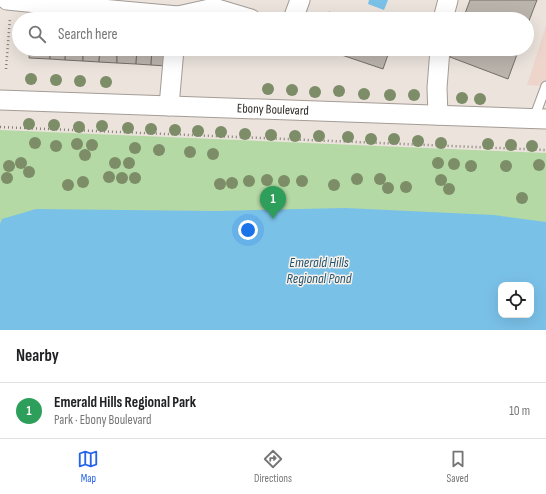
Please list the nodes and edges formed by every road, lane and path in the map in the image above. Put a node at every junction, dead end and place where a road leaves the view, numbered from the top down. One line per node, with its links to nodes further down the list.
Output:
1 (9, 0): 4 (street); 12 (path)
2 (300, 0): 8 (street)
3 (448, 0): 9 (street)
4 (58, 2): 5 (street)
5 (138, 12)
6 (198, 12): 7 (street)
7 (227, 12)
8 (296, 12)
9 (445, 12)
10 (173, 56): 15 (street)
11 (440, 56): 16 (street)
12 (6, 70)
13 (546, 86): 17 (lane)
14 (0, 100): 15 (street, Ebony Boulevard)
15 (168, 106): 16 (street, Ebony Boulevard)
16 (438, 114): 17 (street, Ebony Boulevard)
17 (540, 118)
18 (0, 127): 19 (path)
19 (546, 150)

